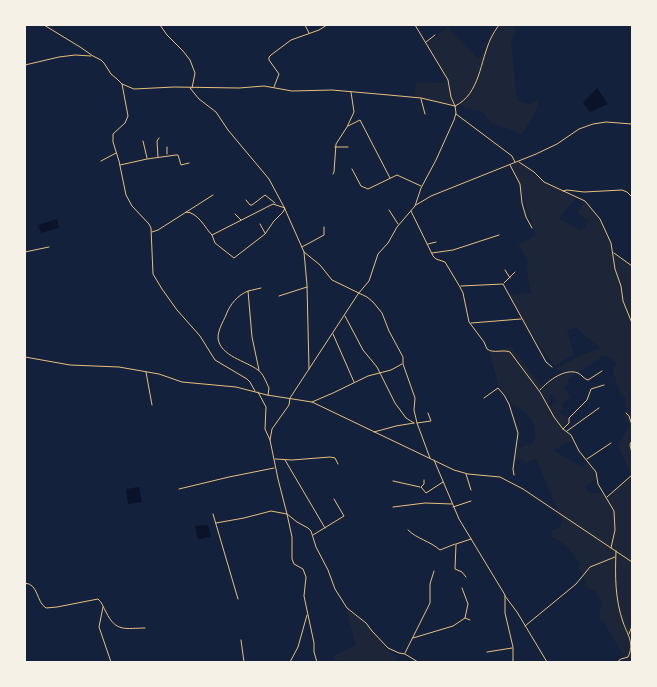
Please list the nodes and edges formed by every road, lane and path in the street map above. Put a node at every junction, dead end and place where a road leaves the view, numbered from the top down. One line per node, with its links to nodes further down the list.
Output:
1 (44, 25): 10 (street)
2 (160, 25): 14 (street)
3 (305, 25): 7 (street)
4 (327, 25): 7 (street)
5 (415, 25): 9 (street)
6 (499, 25): 17 (street)
7 (309, 34): 13 (street)
8 (435, 35): 9 (street)
9 (425, 42): 17 (street)
10 (93, 56): 11 (street); 12 (street)
11 (25, 66)
12 (122, 84): 14 (street); 27 (street)
13 (274, 87): 14 (street); 15 (street)
14 (191, 88): 47 (street)
15 (351, 92): 16 (street); 21 (street)
16 (420, 98): 17 (street); 19 (street)
17 (455, 106): 18 (street)
18 (456, 113): 34 (street); 40 (street)
19 (425, 114)
20 (632, 124): 32 (street)
21 (347, 127): 24 (street); 39 (street)
22 (159, 138): 29 (street)
23 (143, 141): 30 (street)
24 (335, 146): 26 (street); 38 (street)
25 (166, 147): 28 (street)
26 (348, 147)
27 (116, 153): 31 (street); 35 (street)
28 (167, 155): 29 (street); 33 (street)
29 (158, 157): 30 (street)
30 (147, 159): 35 (street)
31 (101, 161)
32 (518, 161): 34 (street); 41 (street)
33 (189, 163)
34 (515, 163): 36 (street)
35 (120, 164): 57 (street)
36 (510, 165): 46 (street); 56 (street)
37 (352, 169): 39 (street)
38 (333, 174)
39 (390, 179): 40 (street)
40 (422, 186): 46 (street)
41 (563, 191): 43 (street); 68 (street)
42 (213, 195): 50 (street)
43 (632, 197)
44 (246, 200): 45 (street)
45 (276, 204): 47 (street); 52 (street)
46 (415, 206): 49 (street)
47 (285, 208): 58 (street); 64 (street)
48 (389, 210): 54 (street)
49 (411, 210): 54 (street); 62 (street)
50 (186, 212): 57 (street); 59 (street)
51 (235, 214): 52 (street)
52 (241, 220): 59 (street)
53 (260, 224): 58 (street)
54 (399, 224): 78 (street)
55 (324, 227): 64 (street)
56 (532, 228)
57 (152, 232): 96 (street)
58 (265, 234): 59 (street)
59 (212, 235)
60 (499, 235): 67 (street)
61 (436, 242): 62 (street)
62 (427, 244): 67 (street)
63 (49, 247): 65 (street)
64 (302, 247): 66 (street)
65 (25, 252)
66 (304, 252): 75 (street); 78 (street)
67 (431, 253): 74 (street)
68 (613, 253): 69 (street); 83 (street)
69 (632, 266)
70 (505, 270): 72 (street)
71 (515, 272): 72 (street)
72 (510, 278): 73 (street)
73 (503, 284): 74 (street); 81 (street)
74 (460, 286): 82 (street)
75 (307, 287): 79 (street); 88 (street)
76 (261, 288): 77 (street)
77 (248, 291): 89 (street); 89 (street)
78 (358, 294): 80 (street); 86 (street)
79 (279, 296)
80 (344, 315): 84 (street); 92 (street)
81 (522, 319): 82 (street); 87 (street)
82 (470, 323): 95 (street)
83 (632, 323)
84 (332, 334): 88 (street); 93 (street)
85 (25, 357): 90 (street)
86 (403, 364): 92 (street); 106 (street)
87 (552, 367)
88 (309, 369): 98 (street)
89 (259, 370): 97 (street)
90 (146, 371): 96 (street); 101 (street)
91 (602, 371): 95 (street)
92 (380, 372): 93 (street); 105 (street)
93 (354, 382): 100 (street)
94 (604, 385): 108 (street)
95 (539, 390): 108 (street)
96 (256, 392): 97 (street); 111 (street)
97 (268, 395): 98 (street)
98 (290, 398): 100 (street); 111 (street)
99 (484, 398): 123 (street)
100 (312, 402): 109 (street)
101 (152, 405)
102 (599, 408): 110 (street)
103 (428, 413): 106 (street)
104 (626, 413): 107 (street)
105 (414, 423): 106 (street); 109 (street)
106 (417, 423): 115 (street)
107 (632, 425)
108 (562, 428): 110 (street)
109 (374, 432): 115 (street)
110 (567, 432): 119 (street)
111 (270, 440): 116 (street)
112 (632, 440): 114 (street)
113 (611, 443): 119 (street)
114 (632, 454)
115 (430, 458): 118 (street)
116 (274, 459): 117 (street); 121 (street)
117 (285, 460): 120 (street); 140 (street)
118 (434, 460): 122 (street); 127 (street)
119 (586, 460): 131 (street)
120 (338, 464)
121 (276, 468): 129 (street); 138 (street)
122 (466, 474): 130 (street); 145 (street)
123 (514, 475)
124 (632, 475): 131 (street)
125 (393, 480): 128 (street)
126 (424, 480): 128 (street)
127 (443, 482): 128 (street); 134 (street)
128 (421, 487)
129 (179, 490)
130 (471, 490)
131 (606, 498): 145 (street)
132 (334, 499): 140 (street)
133 (471, 501): 136 (street)
134 (452, 504): 135 (street); 136 (street)
135 (393, 507)
136 (453, 507): 143 (street)
137 (213, 514): 139 (street)
138 (287, 514): 139 (street); 142 (street); 156 (street)
139 (216, 523): 154 (street)
140 (325, 528): 142 (street)
141 (408, 530): 144 (street)
142 (312, 535): 167 (street)
143 (471, 538): 144 (street); 153 (street)
144 (456, 544): 150 (street)
145 (611, 548): 146 (street)
146 (616, 551): 147 (street); 148 (street)
147 (616, 556): 159 (street); 162 (street)
148 (632, 562)
149 (434, 571): 163 (street)
150 (466, 577)
151 (25, 583): 155 (street)
152 (462, 588): 157 (street)
153 (505, 595): 159 (street); 165 (street)
154 (238, 599)
155 (103, 606): 161 (street); 168 (street)
156 (308, 615): 170 (street); 171 (street)
157 (465, 618): 158 (street); 163 (street)
158 (470, 620)
159 (525, 626): 174 (street)
160 (632, 626): 162 (street)
161 (145, 628)
162 (629, 635): 175 (street)
163 (413, 638): 167 (street)
164 (241, 640): 169 (street)
165 (513, 648): 166 (street); 173 (street)
166 (487, 652)
167 (405, 654): 172 (street)
168 (111, 662)
169 (244, 662)
170 (290, 662)
171 (317, 662)
172 (418, 662)
173 (513, 662)
174 (547, 662)
175 (617, 662)

